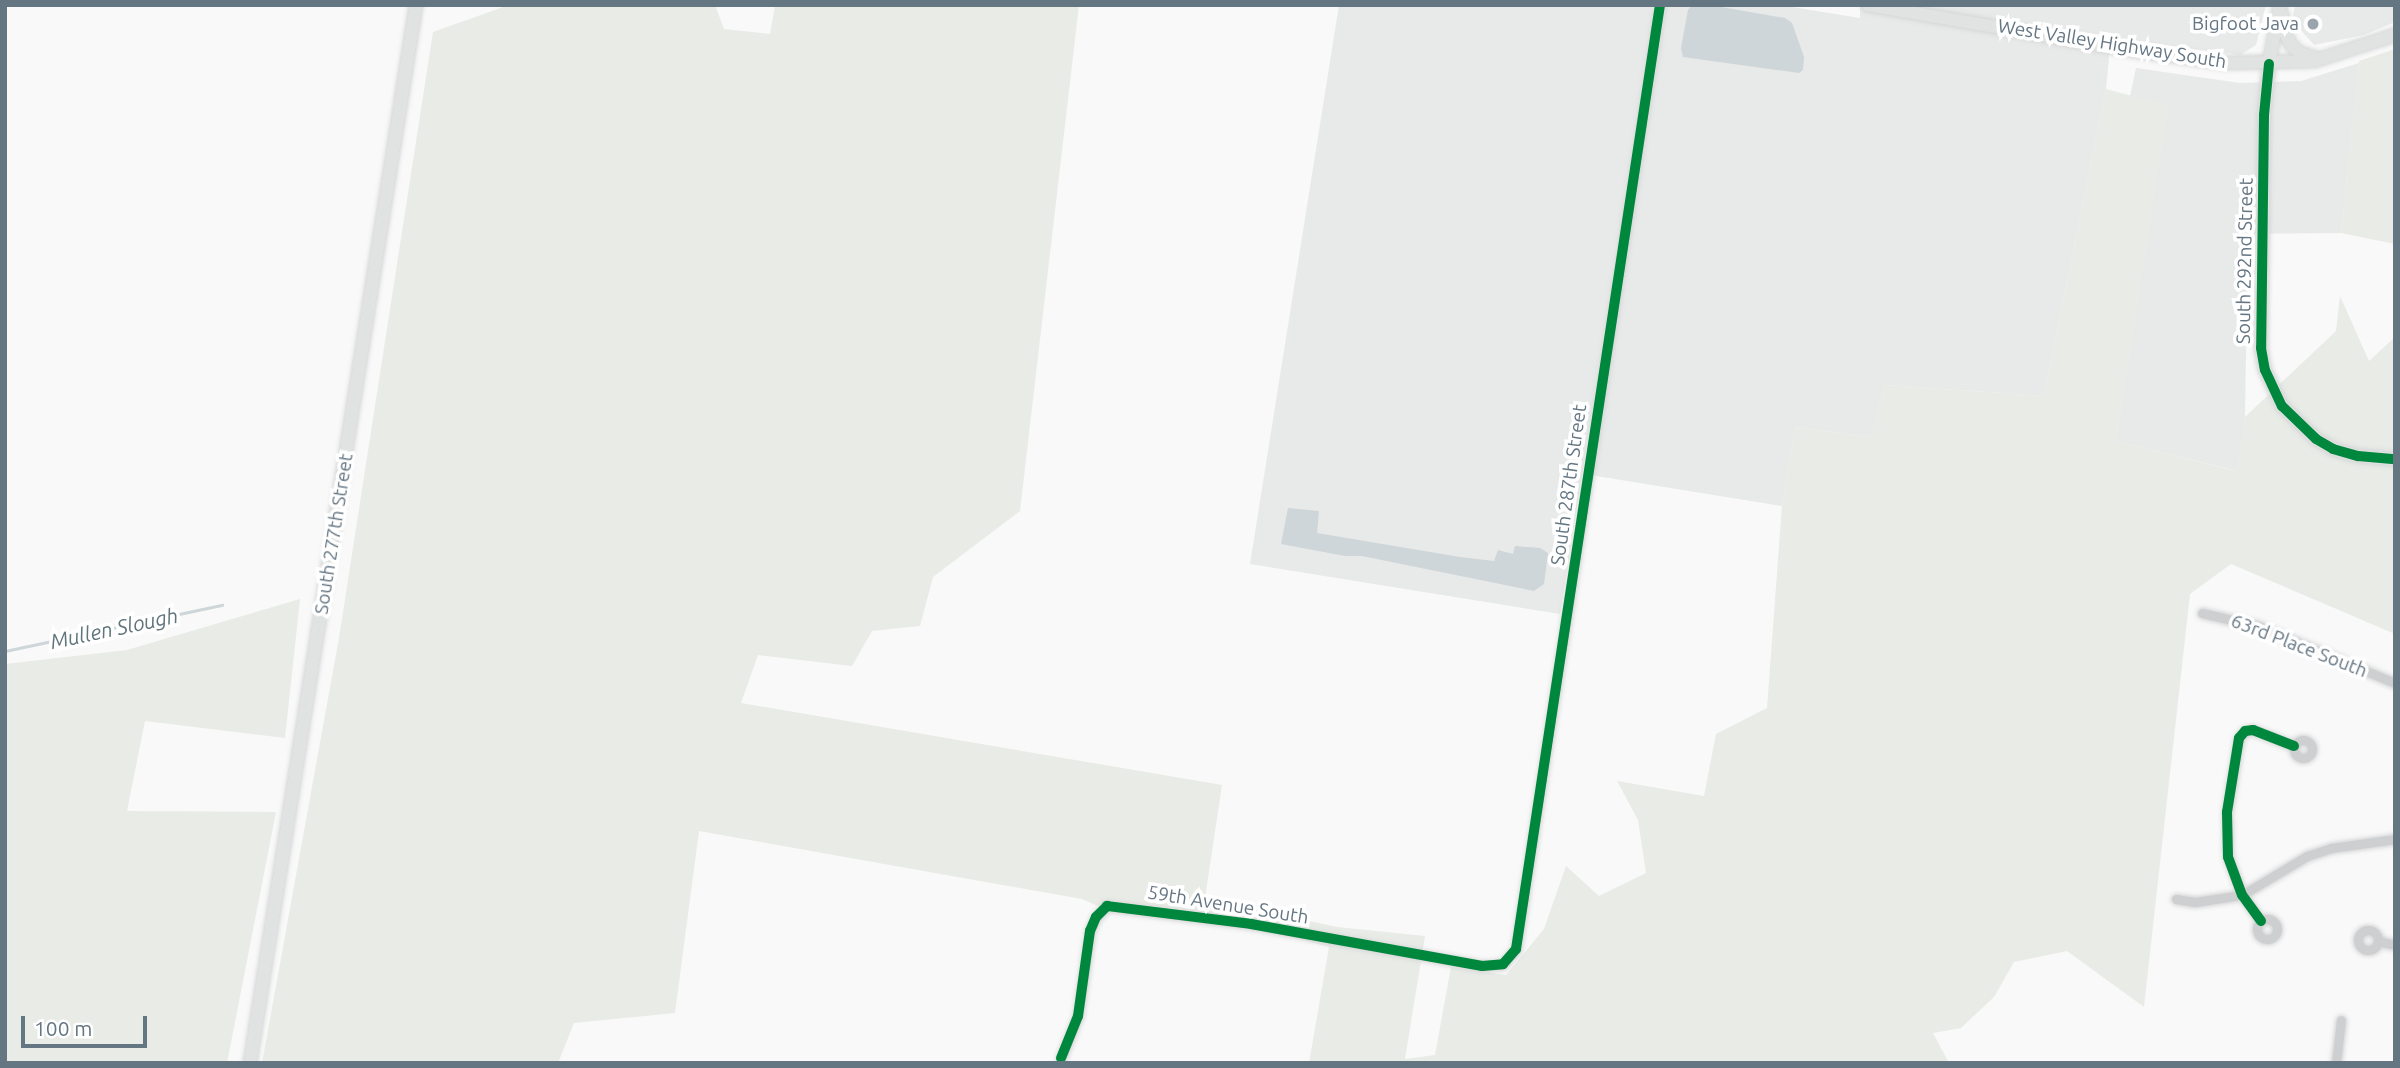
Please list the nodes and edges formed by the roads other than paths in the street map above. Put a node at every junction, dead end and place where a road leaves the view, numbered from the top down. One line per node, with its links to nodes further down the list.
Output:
1 (416, 5): 21 (main road, South 277th Street)
2 (1660, 5): 18 (street, South 287th Street)
3 (1868, 5): 7 (main road, West Valley Highway South)
4 (2281, 5): 6 (main road); 7 (main road, South 292nd Street)
5 (2395, 35): 6 (main road, West Valley Highway South)
6 (2330, 58): 7 (main road, West Valley Highway South)
7 (2269, 64): 8 (main road, South 292nd Street)
8 (2395, 459)
9 (2202, 613): 10 (street, 63rd Place South)
10 (2395, 683)
11 (2294, 746): 13 (street)
12 (2395, 839): 13 (street)
13 (2242, 895): 14 (street); 15 (street)
14 (2176, 899)
15 (2261, 921)
16 (2378, 941): 17 (street)
17 (2395, 945)
18 (1503, 964): 20 (street, 59th Avenue South)
19 (2341, 1020): 22 (street)
20 (1061, 1058)
21 (250, 1063)
22 (2336, 1063)

